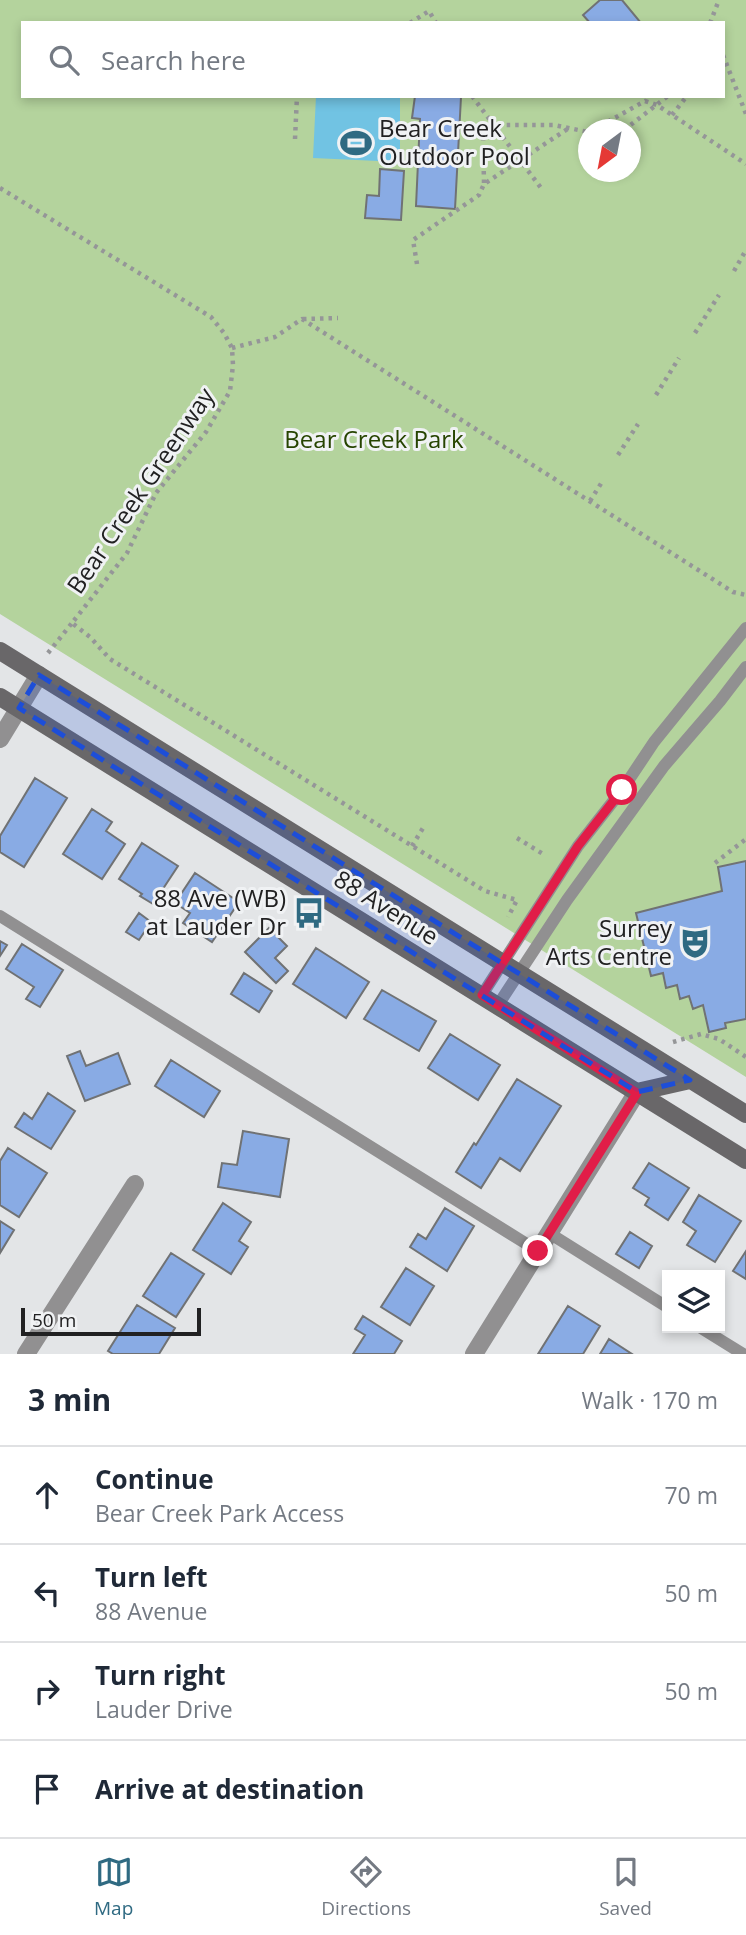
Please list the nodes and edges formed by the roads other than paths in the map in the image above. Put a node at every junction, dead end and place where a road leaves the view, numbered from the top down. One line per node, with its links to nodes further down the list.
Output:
1 (746, 628): 9 (lane)
2 (0, 651): 4 (main road, 88 Avenue)
3 (746, 667): 10 (lane)
4 (39, 675): 6 (street); 9 (main road, 88 Avenue)
5 (0, 697): 6 (main road, 88 Avenue)
6 (19, 708): 7 (street); 11 (main road, 88 Avenue)
7 (0, 739)
8 (0, 916): 19 (lane)
9 (502, 963): 10 (main road, 88 Avenue); 11 (lane)
10 (519, 974): 12 (lane); 13 (main road, 88 Avenue)
11 (482, 995): 12 (main road, 88 Avenue)
12 (498, 1005): 14 (main road, 88 Avenue)
13 (690, 1080): 14 (main road); 15 (main road, 88 Avenue)
14 (637, 1093): 16 (main road, 88 Avenue); 18 (street)
15 (746, 1114)
16 (746, 1160)
17 (135, 1184): 22 (street)
18 (549, 1233): 19 (street); 20 (lane)
19 (538, 1251): 23 (street)
20 (662, 1304)
21 (709, 1333): 24 (lane)
22 (26, 1354)
23 (474, 1354)
24 (743, 1354)

